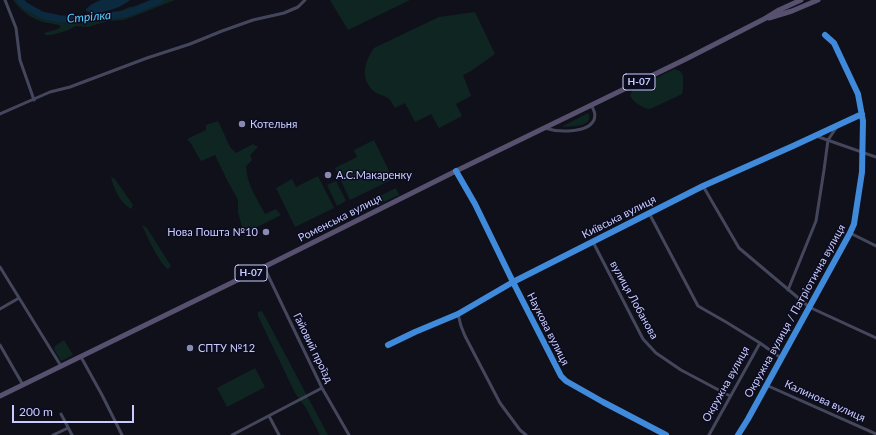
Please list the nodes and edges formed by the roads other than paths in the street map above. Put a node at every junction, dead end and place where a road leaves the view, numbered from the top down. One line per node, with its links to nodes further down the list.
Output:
1 (5, 0): 9 (street)
2 (305, 0): 9 (street)
3 (792, 0): 6 (main road)
4 (801, 0): 6 (main road, Н-07)
5 (818, 0): 7 (main road, Н-07)
6 (789, 6): 7 (main road, Н-07)
7 (766, 18): 10 (main road, Роменська вулиця / Н-07)
8 (825, 35): 12 (street, Окружна вулиця / Патріотична вулиця)
9 (34, 100): 11 (street)
10 (591, 105): 14 (main road, Роменська вулиця / Н-07); 14 (street)
11 (0, 114)
12 (862, 114): 13 (street, Київська вулиця); 17 (street, Окружна вулиця / Патріотична вулиця)
13 (836, 127): 15 (street, Київська вулиця); 16 (street)
14 (544, 128): 19 (main road, Роменська вулиця / Н-07)
15 (816, 136): 16 (street); 20 (street, Київська вулиця)
16 (828, 140): 17 (street); 28 (street)
17 (862, 153): 18 (street); 22 (street, Окружна вулиця / Патріотична вулиця)
18 (876, 157)
19 (456, 171): 26 (main road, Роменська вулиця / Н-07); 27 (street, Наукова вулиця)
20 (703, 186): 21 (street, Київська вулиця); 28 (street)
21 (649, 213): 23 (street, Київська вулиця); 34 (street)
22 (850, 233): 24 (street); 30 (street, Окружна вулиця / Патріотична вулиця)
23 (593, 242): 27 (street, Київська вулиця); 44 (street, вулиця Лобанова)
24 (876, 246)
25 (0, 267): 29 (street)
26 (264, 267): 37 (main road, Роменська вулиця / Н-07); 42 (street, Гайовий проїзд)
27 (513, 282): 32 (street, Київська вулиця); 56 (street, Наукова вулиця)
28 (788, 290): 30 (street)
29 (19, 298): 31 (street); 39 (street)
30 (809, 307): 33 (street); 38 (street, Окружна вулиця / Патріотична вулиця)
31 (0, 309)
32 (458, 314): 36 (street, Київська вулиця); 55 (street)
33 (876, 338)
34 (760, 343): 38 (street); 44 (street, Окружна вулиця)
35 (0, 345): 40 (street)
36 (388, 345)
37 (81, 357): 39 (main road, Роменська вулиця / Н-07); 51 (street)
38 (781, 358): 41 (street, Окружна вулиця / Патріотична вулиця)
39 (61, 366): 40 (main road, Роменська вулиця / Н-07)
40 (23, 385): 43 (main road, Роменська вулиця / Н-07)
41 (766, 385): 48 (street, Калинова вулиця); 58 (street, Окружна вулиця / Патріотична вулиця)
42 (322, 388): 46 (street); 54 (street, Гайовий проїзд)
43 (0, 396)
44 (730, 396): 57 (street, Окружна вулиця)
45 (61, 414): 47 (street)
46 (269, 416): 52 (street); 53 (street)
47 (68, 428): 49 (street); 50 (street)
48 (876, 434)
49 (54, 435)
50 (72, 435)
51 (122, 435)
52 (232, 435)
53 (279, 435)
54 (349, 435)
55 (526, 435)
56 (666, 435)
57 (709, 435)
58 (738, 435)

